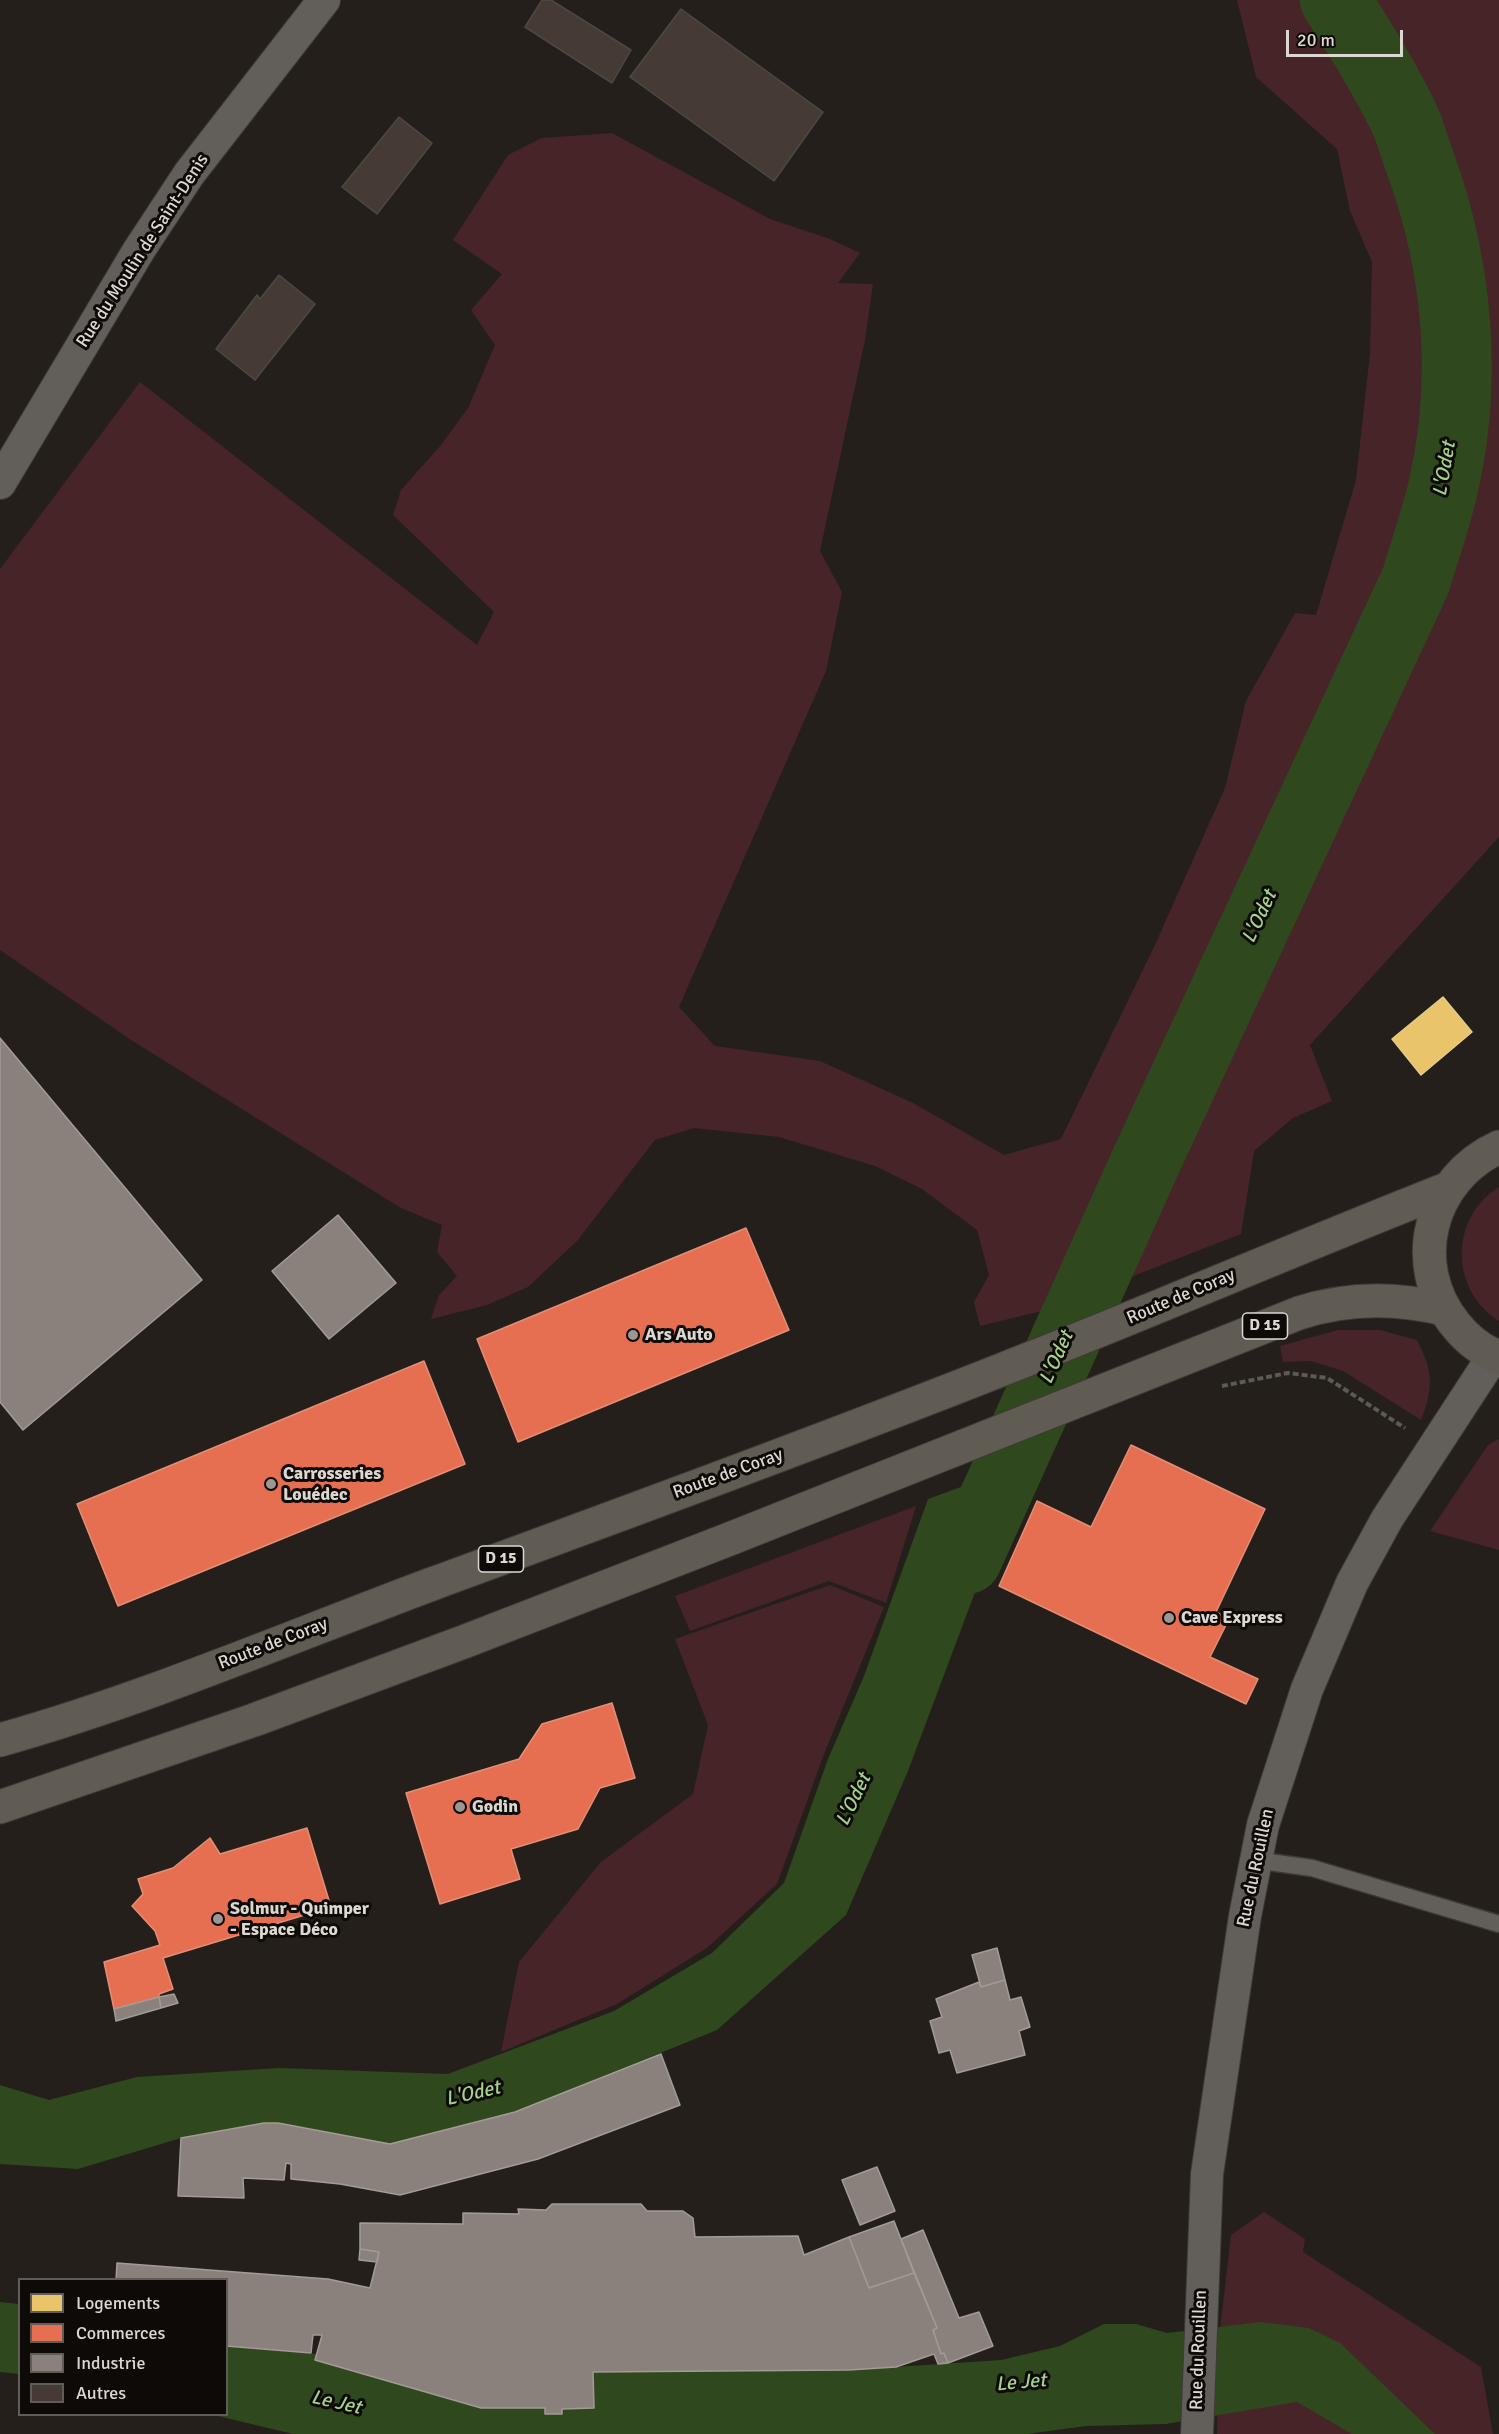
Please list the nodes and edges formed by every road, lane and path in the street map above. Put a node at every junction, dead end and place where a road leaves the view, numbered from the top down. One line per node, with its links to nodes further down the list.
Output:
1 (324, 0): 2 (street, Rue du Moulin de Saint-Denis)
2 (0, 483)
3 (1499, 1147): 4 (main road)
4 (1449, 1188): 5 (main road); 9 (main road, Route de Coray / D 15)
5 (1443, 1309): 6 (main road); 10 (main road, D 15)
6 (1496, 1356): 8 (street, Rue du Rouillen)
7 (1213, 1388): 8 (path)
8 (1430, 1452): 11 (street, Rue du Rouillen)
9 (1, 1739)
10 (0, 1807)
11 (1255, 1860): 12 (lane); 13 (street, Rue du Rouillen)
12 (1499, 1924)
13 (1197, 2434)

